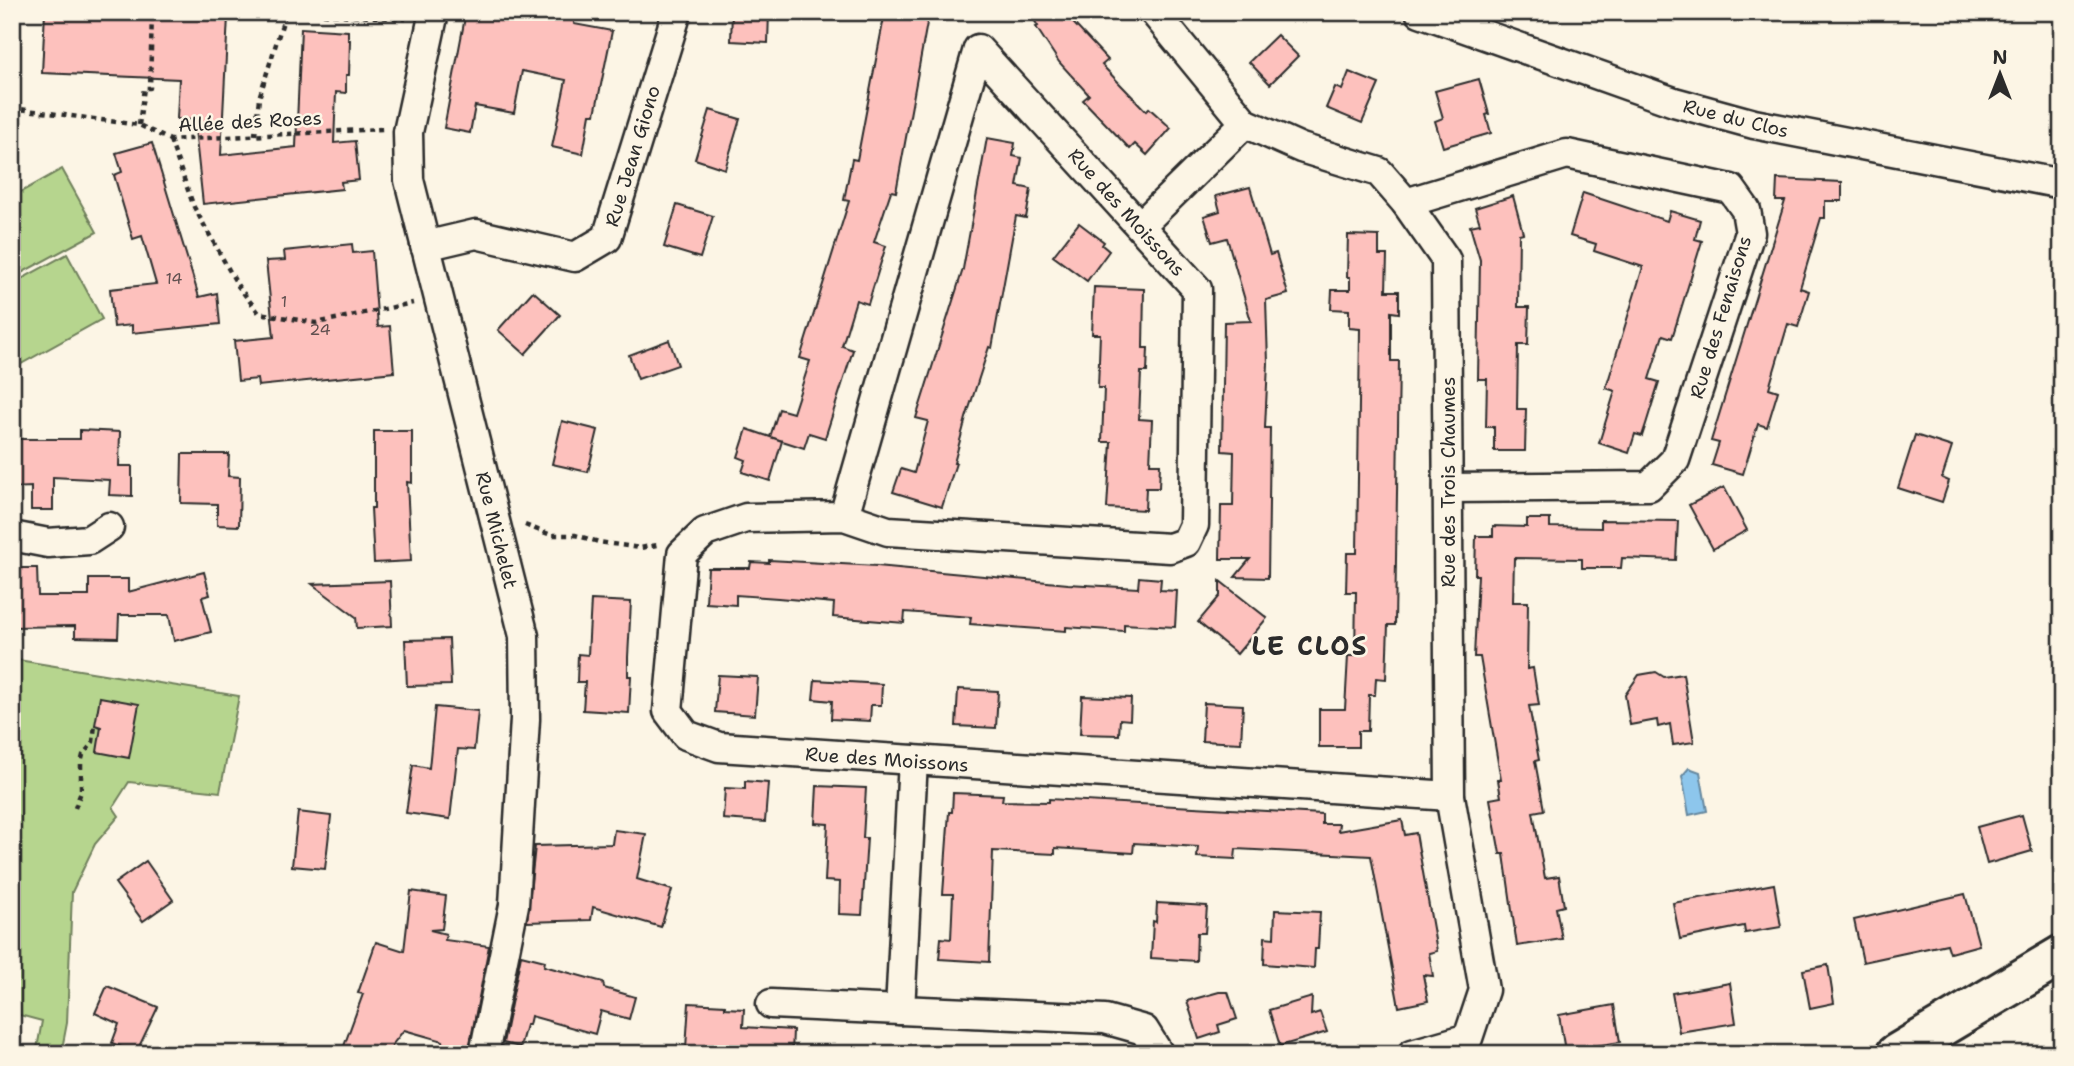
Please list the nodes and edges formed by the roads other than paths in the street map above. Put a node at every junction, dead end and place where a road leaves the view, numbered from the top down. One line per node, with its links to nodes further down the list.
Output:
1 (677, 12): 9 (street, Rue Jean Giono)
2 (1154, 12): 5 (street, Rue des Trois Chaumes)
3 (1420, 12): 6 (street, Rue du Clos)
4 (433, 17): 9 (street, Rue Michelet)
5 (1245, 123): 7 (street, Rue des Trois Chaumes); 8 (street)
6 (2062, 184)
7 (1406, 203): 10 (street, Rue des Trois Chaumes); 10 (street, Rue des Fenaisons)
8 (1140, 226): 11 (street, Rue des Moissons); 11 (street, Rue des Moissons)
9 (425, 246): 19 (street, Rue Michelet)
10 (1448, 488): 15 (street, Rue des Trois Chaumes)
11 (844, 516): 14 (street, Rue des Moissons)
12 (109, 527): 13 (street)
13 (12, 536)
14 (913, 760): 15 (street, Rue des Moissons); 18 (street)
15 (1450, 796): 21 (street, Rue des Trois Chaumes)
16 (2062, 955): 22 (main road)
17 (771, 1004): 18 (street)
18 (900, 1010): 20 (street)
19 (484, 1054)
20 (1159, 1054)
21 (1412, 1054)
22 (1896, 1054)

